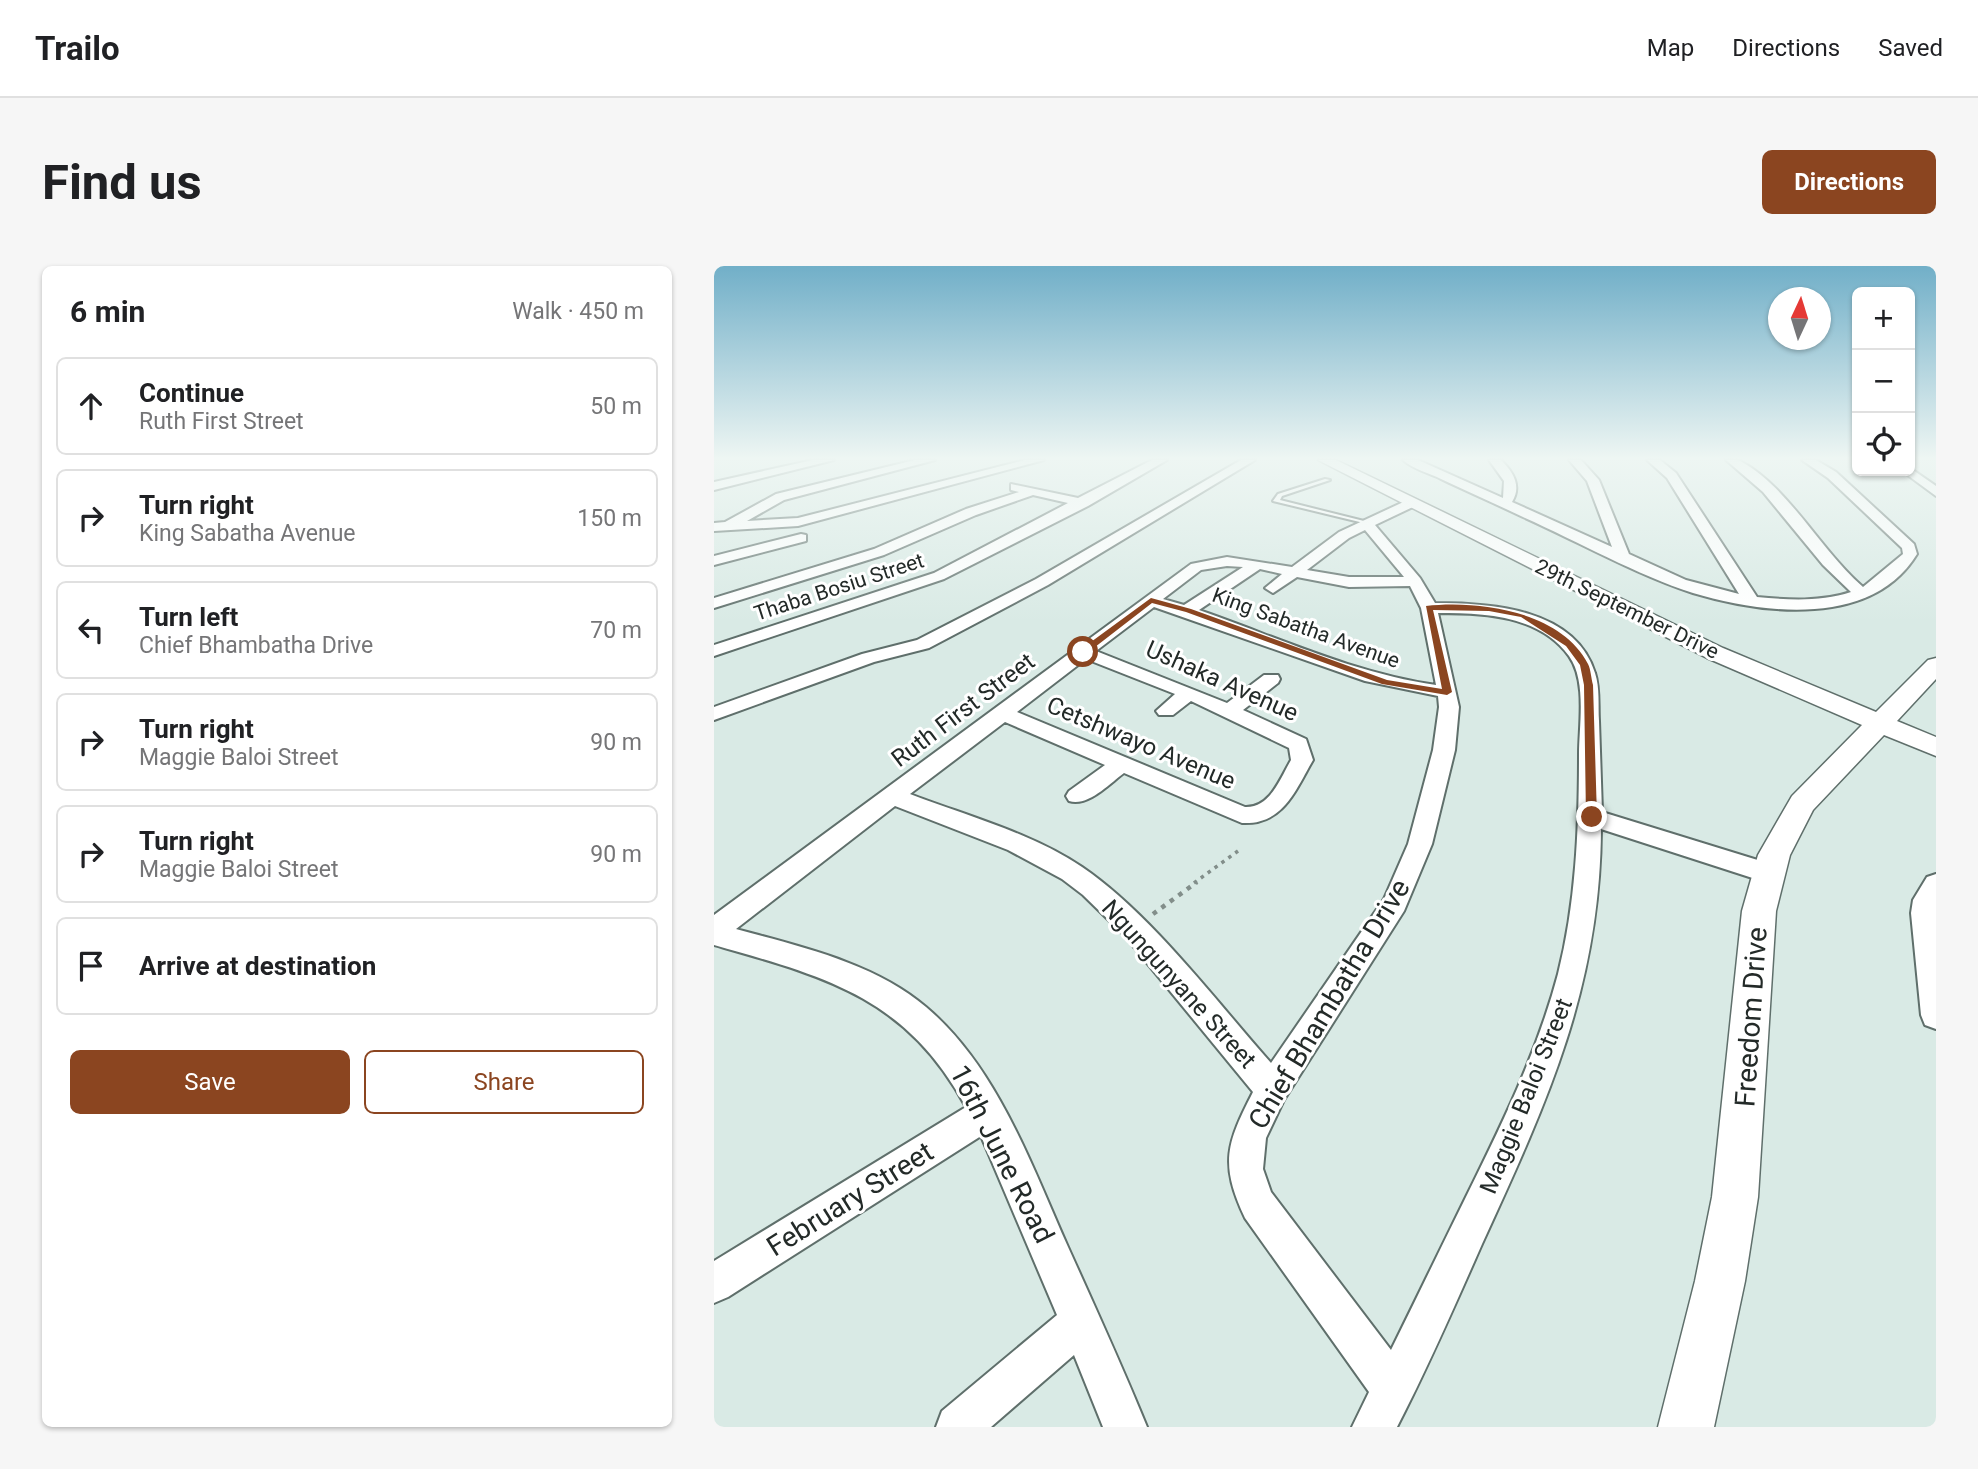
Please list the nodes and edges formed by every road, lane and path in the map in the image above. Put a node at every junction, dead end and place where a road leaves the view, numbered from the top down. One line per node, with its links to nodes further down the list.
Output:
1 (746, 514): 15 (street)
2 (849, 514): 16 (street)
3 (966, 514): 20 (street)
4 (1061, 514): 30 (street, Thaba Bosiu Street)
5 (1157, 514): 39 (street)
6 (1330, 514): 14 (lane)
7 (1385, 514): 14 (street)
8 (1436, 514): 40 (street, 29th September Drive)
9 (1529, 514): 17 (street)
10 (1606, 514): 17 (street)
11 (1697, 514): 25 (street)
12 (1786, 514): 24 (street)
13 (1874, 514): 24 (street)
14 (1366, 523): 21 (street); 22 (street, Chief Bhambatha Drive)
15 (720, 527): 16 (street)
16 (799, 530): 18 (street); 20 (street)
17 (1622, 555): 25 (street)
18 (714, 561)
19 (1256, 565): 21 (street, Ruth First Street); 26 (street, Ruth First Street); 29 (street)
20 (833, 567): 27 (street)
21 (1295, 574): 22 (street); 23 (street)
22 (1415, 581): 28 (street, Chief Bhambatha Drive)
23 (1273, 588)
24 (1862, 594): 25 (street)
25 (1752, 600)
26 (1151, 601): 29 (street, King Sabatha Avenue); 31 (street, Ruth First Street)
27 (714, 603)
28 (1429, 608): 34 (street, Chief Bhambatha Drive); 46 (street, Maggie Baloi Street)
29 (1188, 610): 34 (street, King Sabatha Avenue)
30 (714, 651)
31 (1083, 652): 35 (street, Ushaka Avenue); 38 (street, Ruth First Street)
32 (1936, 665): 40 (street, Freedom Drive)
33 (1271, 679): 37 (street)
34 (1447, 692): 53 (street, Chief Bhambatha Drive)
35 (1189, 693): 36 (street); 37 (street, Ushaka Avenue)
36 (1166, 711)
37 (1230, 711): 45 (street, Ushaka Avenue)
38 (1002, 713): 42 (street, Cetshwayo Avenue); 43 (street, Ruth First Street)
39 (714, 714)
40 (1878, 723): 41 (street, 29th September Drive); 48 (street, Freedom Drive)
41 (1936, 747)
42 (1124, 763): 44 (street); 45 (street, Cetshwayo Avenue)
43 (892, 796): 50 (street, Ngungunyane Street); 51 (street, Ruth First Street)
44 (1077, 796)
45 (1262, 816)
46 (1592, 817): 48 (street); 57 (street, Maggie Baloi Street)
47 (1238, 851): 50 (path)
48 (1768, 873): 61 (street, Freedom Drive)
49 (1936, 884): 52 (street)
50 (1134, 928): 53 (street, Ngungunyane Street)
51 (714, 932): 54 (street, 16th June Road)
52 (1936, 1015)
53 (1272, 1089): 57 (street, Chief Bhambatha Drive)
54 (986, 1114): 55 (street, February Street); 56 (street, 16th June Road)
55 (714, 1283)
56 (1081, 1322): 58 (street); 59 (street, 16th June Road)
57 (1394, 1390): 60 (street, Maggie Baloi Street)
58 (958, 1427)
59 (1125, 1427)
60 (1374, 1427)
61 (1686, 1427)

